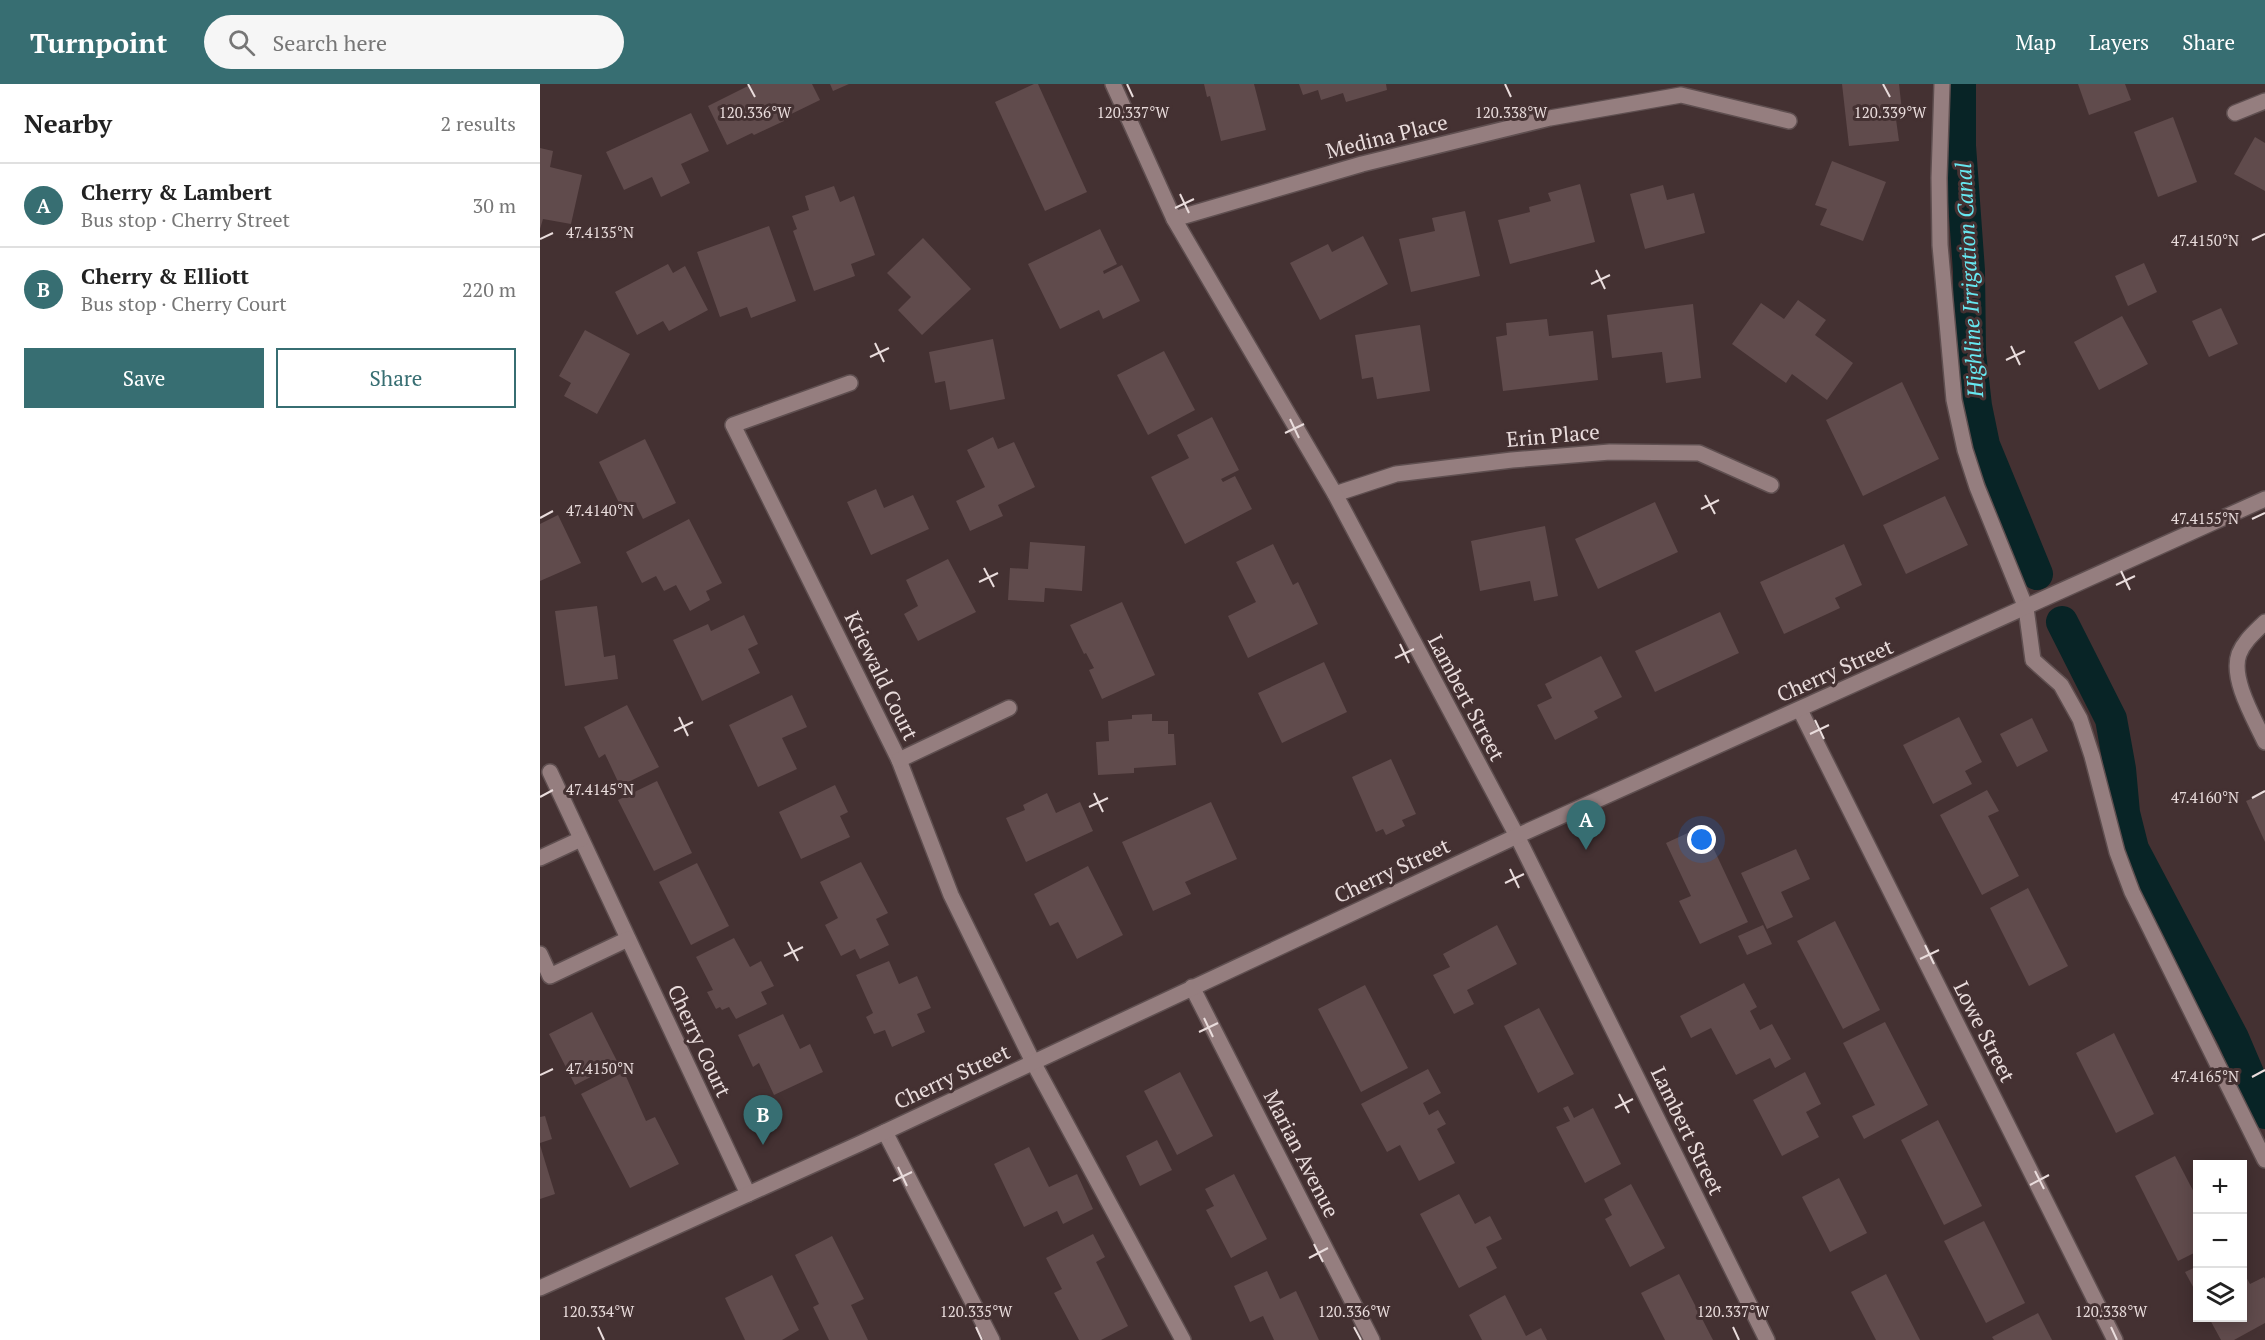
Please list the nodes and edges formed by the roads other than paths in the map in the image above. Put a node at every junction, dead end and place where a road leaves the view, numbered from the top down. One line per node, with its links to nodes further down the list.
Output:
1 (1113, 84): 6 (street, Lambert Street)
2 (1942, 84): 11 (street)
3 (2265, 101): 4 (street)
4 (2235, 113)
5 (1789, 121): 6 (street, Medina Place)
6 (1174, 219): 9 (street, Lambert Street)
7 (850, 383): 16 (street, Kriewald Court)
8 (1771, 485): 9 (street, Erin Place)
9 (1335, 494): 18 (street, Lambert Street)
10 (2265, 499): 11 (street, Cherry Street)
11 (2026, 608): 14 (street, Cherry Street); 26 (street)
12 (2265, 622): 15 (street)
13 (1009, 708): 16 (street)
14 (1800, 710): 18 (street, Cherry Street); 33 (street, Lowe Street)
15 (2265, 742)
16 (899, 760): 24 (street, Kriewald Court)
17 (550, 772): 19 (street, Cherry Court)
18 (1516, 836): 23 (street, Cherry Street); 32 (street, Lambert Street)
19 (581, 839): 20 (street); 21 (street, Cherry Court)
20 (540, 858)
21 (628, 939): 22 (street); 27 (street, Cherry Court)
22 (540, 954)
23 (1192, 987): 24 (street, Cherry Street); 31 (street, Marian Avenue)
24 (1033, 1062): 25 (street, Cherry Street); 30 (street, Kriewald Court)
25 (885, 1132): 27 (street, Cherry Street); 29 (street)
26 (2265, 1160)
27 (748, 1194): 28 (street, Cherry Street)
28 (540, 1288)
29 (992, 1340)
30 (1183, 1340)
31 (1372, 1340)
32 (1767, 1340)
33 (2115, 1340)

